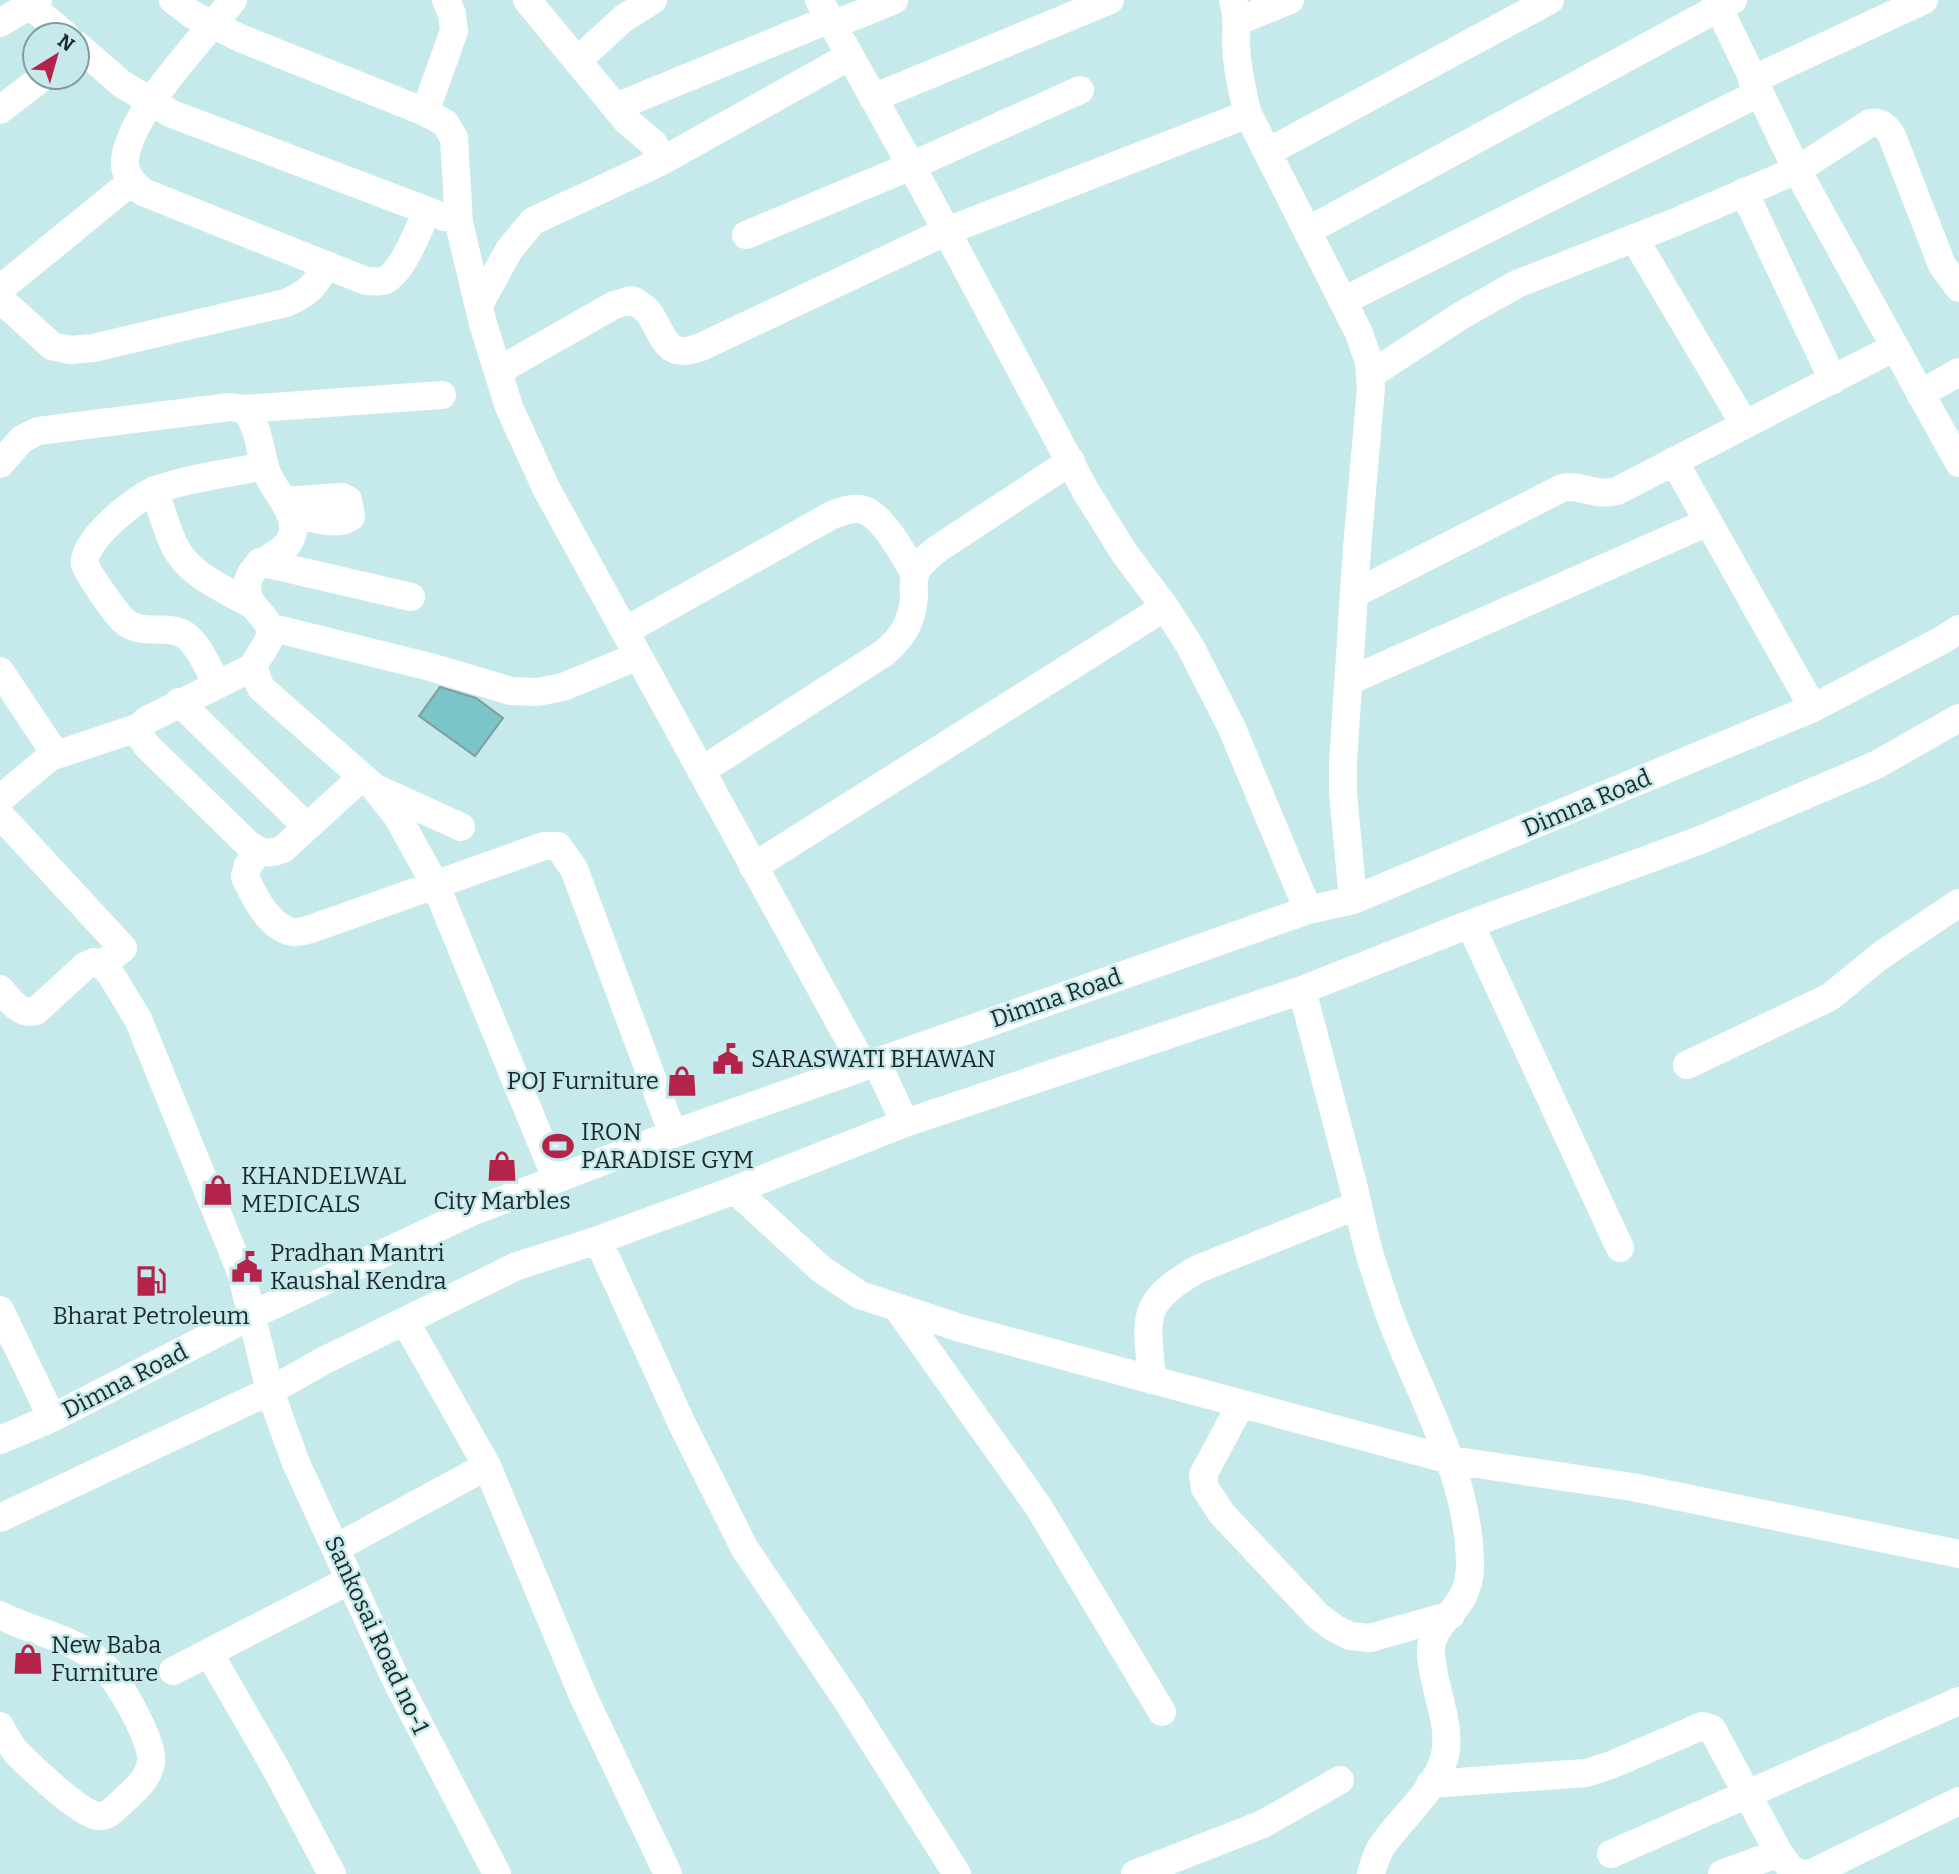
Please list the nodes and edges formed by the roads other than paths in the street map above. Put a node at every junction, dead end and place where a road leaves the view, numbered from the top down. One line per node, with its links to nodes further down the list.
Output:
1 (173, 0): 17 (street)
2 (233, 0): 17 (street)
3 (446, 0): 28 (street)
4 (527, 0): 20 (street)
5 (894, 0): 14 (street)
6 (1110, 0): 24 (street)
7 (1290, 0): 13 (street)
8 (1550, 0): 30 (street)
9 (1924, 0): 21 (street)
10 (1722, 2): 21 (street); 39 (street)
11 (34, 3): 15 (street); 16 (street)
12 (641, 3): 20 (street)
13 (1235, 11): 29 (street)
14 (827, 15): 18 (street); 26 (street)
15 (52, 21)
16 (0, 23)
17 (213, 26): 25 (street); 28 (street)
18 (850, 56): 24 (street); 31 (street)
19 (91, 58): 25 (street)
20 (578, 60): 26 (street)
21 (1756, 87): 33 (street); 47 (street)
22 (1080, 90): 32 (street)
23 (25, 91): 27 (street)
24 (873, 98): 32 (street)
25 (149, 102): 34 (street); 36 (street)
26 (616, 107): 31 (street)
27 (0, 110)
28 (425, 113): 37 (street)
29 (1248, 114): 30 (street); 38 (street)
30 (1268, 152): 39 (street)
31 (660, 162): 48 (street)
32 (911, 166): 38 (street); 40 (street)
33 (1797, 170): 35 (street); 42 (street); 49 (street)
34 (131, 182): 43 (street); 45 (street)
35 (1744, 192): 41 (street); 53 (street)
36 (427, 211): 37 (street); 43 (street)
37 (459, 223): 48 (street)
38 (947, 231): 50 (street); 58 (street)
39 (1307, 231): 47 (street)
40 (746, 235)
41 (1634, 238): 52 (street); 57 (street)
42 (1950, 260): 44 (street)
43 (327, 265): 46 (street)
44 (1959, 288)
45 (0, 289)
46 (0, 299)
47 (1343, 301): 52 (street)
48 (479, 305): 50 (street)
49 (1895, 347): 53 (street); 54 (street)
50 (498, 371): 73 (street)
51 (1959, 372): 54 (street)
52 (1370, 375): 67 (street)
53 (1833, 380): 57 (street)
54 (1920, 394): 60 (street)
55 (442, 395): 56 (street)
56 (244, 409): 61 (street); 62 (street)
57 (1745, 425): 59 (street)
58 (1071, 461): 66 (street); 70 (street)
59 (1674, 461): 64 (street); 67 (street)
60 (1959, 463)
61 (0, 464)
62 (265, 466): 63 (street); 65 (street)
63 (155, 490): 69 (street); 78 (street)
64 (1708, 522): 77 (street); 80 (street)
65 (260, 562): 68 (street); 69 (street)
66 (915, 574): 73 (street); 84 (street)
67 (1354, 594): 77 (street)
68 (411, 597)
69 (249, 603): 71 (street)
70 (1165, 607): 91 (street); 95 (street)
71 (269, 627): 74 (street); 75 (street)
72 (1959, 629): 80 (street, Dimna Road)
73 (625, 631): 74 (street)
74 (638, 656): 84 (street)
75 (253, 667): 78 (street); 85 (street)
76 (0, 671): 83 (street)
77 (1349, 681): 93 (street)
78 (217, 684): 79 (street)
79 (179, 702): 82 (street); 88 (street)
80 (1813, 708): 93 (street, Dimna Road)
81 (1959, 718): 96 (street)
82 (140, 727): 83 (street); 90 (street)
83 (50, 757): 86 (street)
84 (701, 771): 91 (street)
85 (368, 782): 88 (street); 89 (street); 92 (street)
86 (0, 799)
87 (0, 815): 97 (street)
88 (307, 827): 90 (street)
89 (461, 828)
90 (259, 852): 92 (street)
91 (754, 867): 100 (street)
92 (436, 886): 103 (street); 104 (street)
93 (1353, 901): 95 (street, Dimna Road)
94 (1959, 903): 101 (street)
95 (1308, 910): 100 (street, Dimna Road)
96 (1470, 923): 98 (street); 108 (street)
97 (102, 965): 99 (street); 111 (street, Sankosai Road no-1)
98 (1302, 989): 102 (street); 106 (street)
99 (4, 1001)
100 (870, 1063): 102 (street); 103 (street, Dimna Road)
101 (1687, 1065)
102 (905, 1123): 105 (street)
103 (673, 1134): 104 (street, Dimna Road)
104 (556, 1178): 111 (street, Dimna Road)
105 (735, 1190): 107 (street); 109 (street)
106 (1358, 1205): 113 (street); 118 (street)
107 (598, 1240): 112 (street); 140 (street)
108 (1620, 1248)
109 (898, 1309): 113 (street); 129 (street)
110 (0, 1310): 116 (street)
111 (253, 1315): 114 (street, Sankosai Road no-1); 116 (street, Dimna Road)
112 (405, 1321): 114 (street); 119 (street)
113 (1152, 1380): 115 (street)
114 (270, 1391): 120 (street); 121 (street, Sankosai Road no-1)
115 (1241, 1404): 118 (street); 125 (street)
116 (52, 1418): 117 (street, Dimna Road)
117 (0, 1440)
118 (1450, 1460): 122 (street); 125 (street)
119 (487, 1466): 121 (street); 139 (street)
120 (0, 1518)
121 (336, 1548): 123 (street, Sankosai Road no-1)
122 (1959, 1554)
123 (350, 1580): 126 (street); 138 (street, Sankosai Road no-1)
124 (0, 1615): 130 (street)
125 (1451, 1615): 132 (street)
126 (209, 1653): 127 (street); 137 (street)
127 (173, 1671)
128 (1959, 1701): 133 (street)
129 (1162, 1712)
130 (0, 1726)
131 (1340, 1780): 141 (street)
132 (1430, 1784): 133 (street); 142 (street)
133 (1748, 1796): 135 (street); 136 (street)
134 (1959, 1801): 145 (street)
135 (1779, 1853): 143 (street); 144 (street)
136 (1611, 1854)
137 (331, 1874)
138 (497, 1874)
139 (668, 1874)
140 (957, 1874)
141 (1135, 1874)
142 (1371, 1874)
143 (1722, 1874)
144 (1800, 1874)
145 (1806, 1874)

